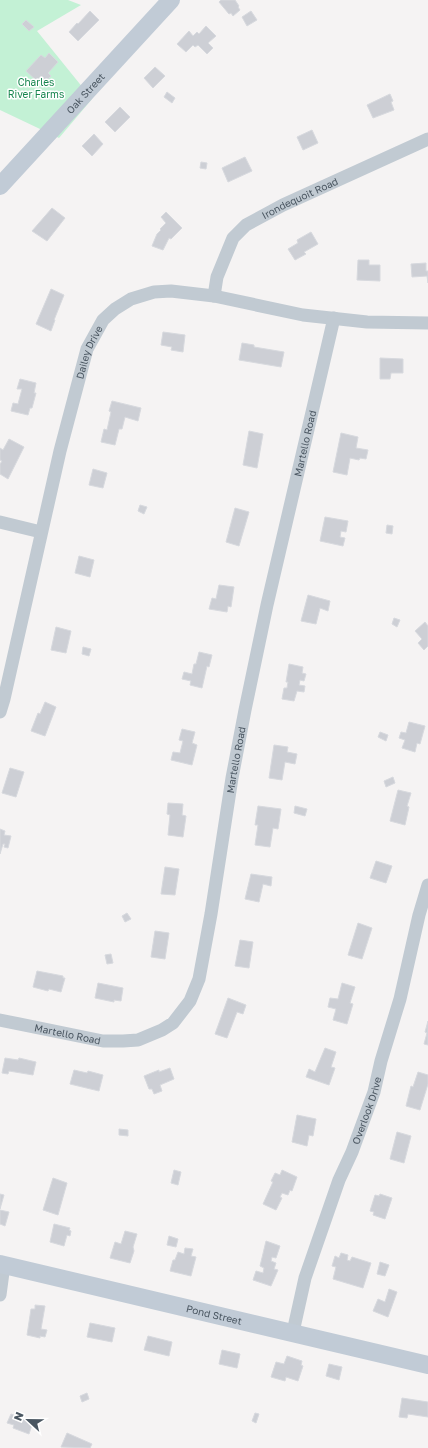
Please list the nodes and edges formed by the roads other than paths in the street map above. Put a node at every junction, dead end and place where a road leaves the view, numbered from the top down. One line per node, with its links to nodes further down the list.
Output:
1 (171, 0): 3 (main road, Oak Street)
2 (428, 139): 4 (street, Irondequoit Road)
3 (0, 186)
4 (214, 296): 5 (street, Dailey Drive); 8 (street, Dailey Drive)
5 (334, 318): 6 (street, Dailey Drive); 11 (street, Martello Road)
6 (428, 322)
7 (0, 522): 8 (street)
8 (42, 532): 9 (street, Dailey Drive)
9 (0, 712)
10 (428, 885): 14 (street, Overlook Drive)
11 (0, 1020)
12 (2, 1265): 13 (street); 14 (main road, Pond Street)
13 (0, 1295)
14 (294, 1332): 15 (main road, Pond Street)
15 (428, 1365)

